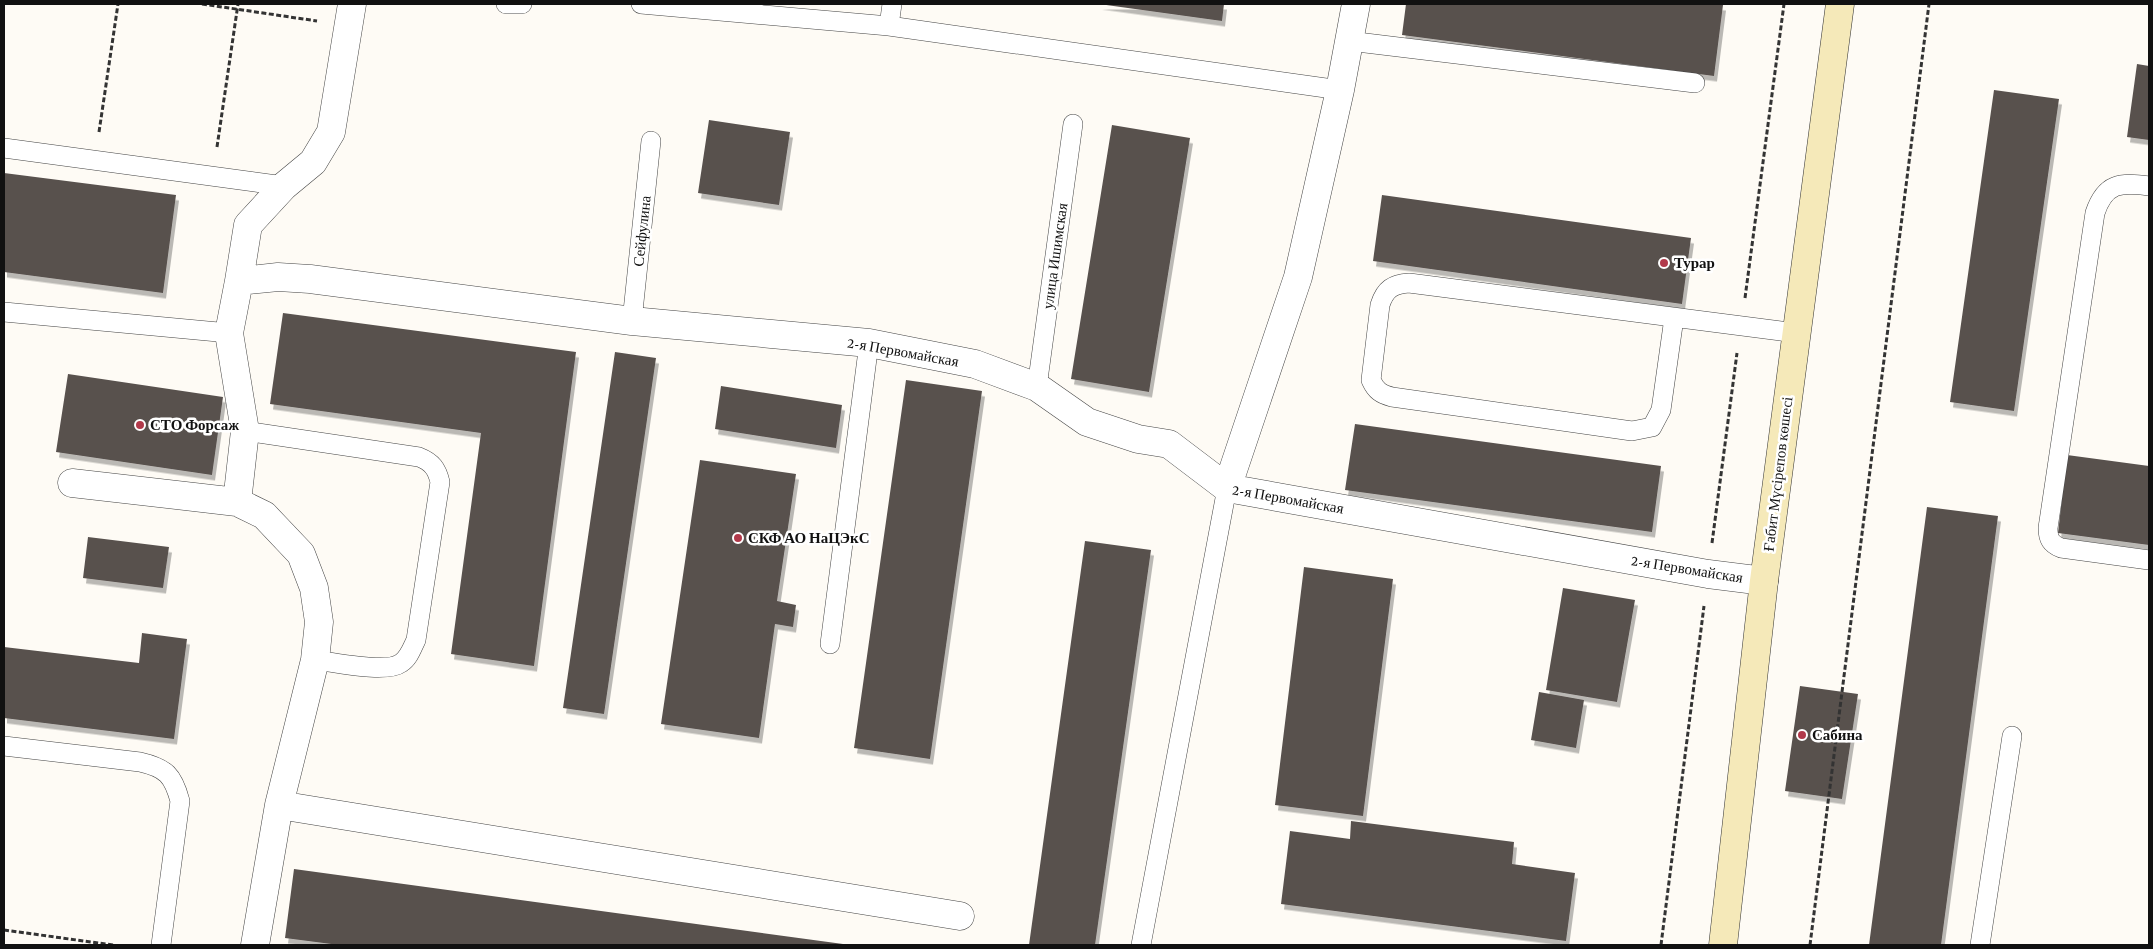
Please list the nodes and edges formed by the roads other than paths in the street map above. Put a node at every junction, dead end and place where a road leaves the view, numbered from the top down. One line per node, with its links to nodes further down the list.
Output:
1 (506, 4): 2 (lane)
2 (522, 4)
3 (641, 4): 8 (lane)
4 (892, 4): 8 (lane)
5 (1356, 4): 9 (street)
6 (1840, 4): 22 (main road, Ғабит Мүсірепов көшесі)
7 (350, 15): 15 (street)
8 (889, 26): 11 (lane)
9 (1349, 41): 10 (lane); 11 (street)
10 (1695, 83)
11 (1340, 90): 27 (street)
12 (1073, 124): 24 (lane, улица Ишимская)
13 (651, 141): 20 (lane, Сейфулина)
14 (4, 148): 15 (lane)
15 (284, 186): 17 (street)
16 (2149, 186): 29 (lane)
17 (238, 281): 20 (street, 2-я Первомайская); 21 (street)
18 (4, 312): 21 (lane)
19 (1674, 318): 19 (lane); 22 (lane)
20 (632, 322): 23 (street, 2-я Первомайская)
21 (229, 333): 25 (street)
22 (1796, 333): 30 (main road, Ғабит Мүсірепов көшесі)
23 (869, 343): 24 (street, 2-я Первомайская); 31 (lane)
24 (1037, 387): 27 (street, 2-я Первомайская)
25 (245, 430): 28 (street); 32 (lane)
26 (72, 483): 28 (street)
27 (1227, 488): 30 (street, 2-я Первомайская); 39 (lane)
28 (237, 502): 32 (street)
29 (2149, 560)
30 (1764, 581): 40 (main road, Ғабит Мүсірепов көшесі)
31 (830, 644)
32 (315, 660): 35 (street)
33 (2012, 736): 41 (lane)
34 (4, 746): 37 (lane)
35 (279, 805): 36 (street); 38 (street)
36 (960, 916)
37 (162, 945)
38 (256, 945)
39 (1141, 945)
40 (1723, 945)
41 (1980, 945)

